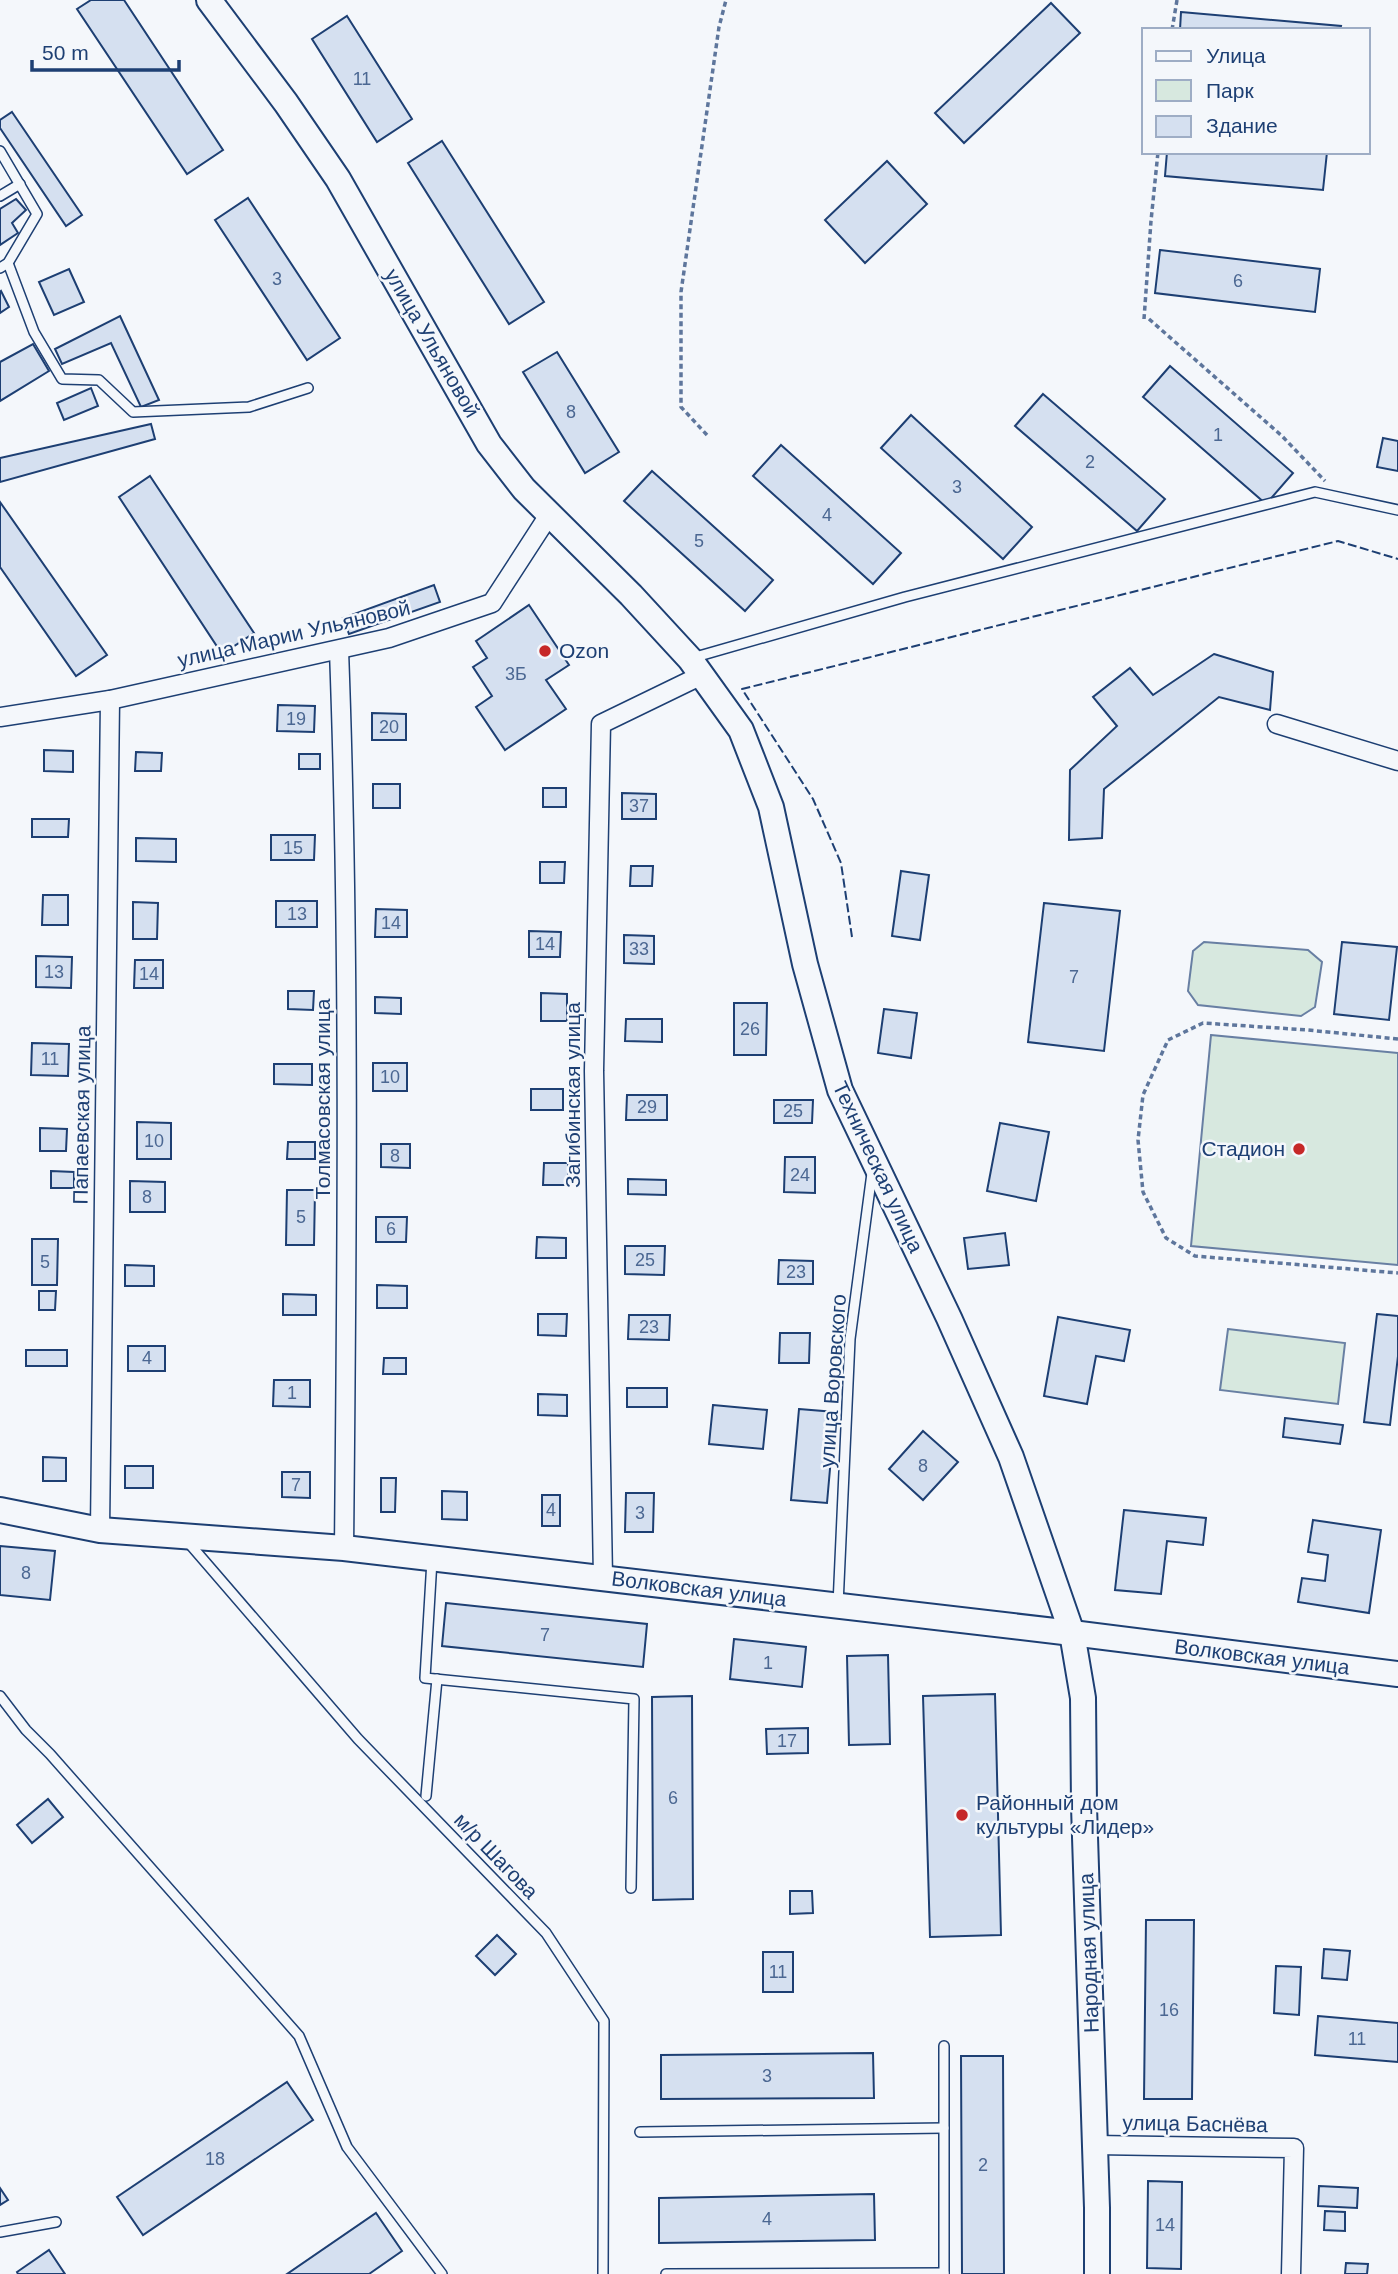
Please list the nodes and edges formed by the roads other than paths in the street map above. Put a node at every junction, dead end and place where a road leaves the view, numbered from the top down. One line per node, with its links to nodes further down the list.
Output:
1 (209, 0): 8 (street, улица Ульяновой)
2 (0, 151): 3 (lane)
3 (20, 184): 4 (lane); 5 (lane)
4 (0, 196)
5 (4, 265): 6 (lane)
6 (308, 388)
7 (1398, 510): 10 (lane)
8 (549, 515): 9 (street, улица Марии Ульяновой); 10 (street, улица Ульяновой)
9 (340, 650): 11 (street, улица Марии Ульяновой); 19 (street, Толмасовская улица)
10 (696, 667): 15 (street, Техническая улица); 21 (street, Загибинская улица)
11 (110, 700): 12 (street, улица Марии Ульяновой); 17 (street, Папаевская улица)
12 (0, 718)
13 (1277, 724): 14 (street)
14 (1398, 761)
15 (874, 1161): 22 (lane, улица Воровского); 23 (street, Техническая улица)
16 (0, 1510): 17 (street, Волковская улица)
17 (100, 1530): 18 (street, Волковская улица)
18 (182, 1535): 19 (street, Волковская улица); 37 (lane, м/р Шагова)
19 (344, 1548): 20 (street, Волковская улица)
20 (432, 1558): 21 (street, Волковская улица); 25 (lane)
21 (603, 1578): 22 (street, Волковская улица)
22 (838, 1606): 23 (street, Волковская улица)
23 (1072, 1633): 24 (street, Волковская улица); 32 (street, Народная улица)
24 (1398, 1674)
25 (437, 1679): 27 (lane); 28 (lane)
26 (0, 1696): 36 (lane)
27 (426, 1796)
28 (631, 1888)
29 (944, 2046): 30 (lane)
30 (944, 2128): 31 (lane); 35 (lane)
31 (640, 2132)
32 (1095, 2145): 39 (street, Народная улица); 40 (street, улица Баснёва)
33 (56, 2222): 34 (lane)
34 (0, 2232)
35 (944, 2273): 38 (lane)
36 (442, 2274)
37 (603, 2274)
38 (666, 2274)
39 (1097, 2274)
40 (1291, 2274)

